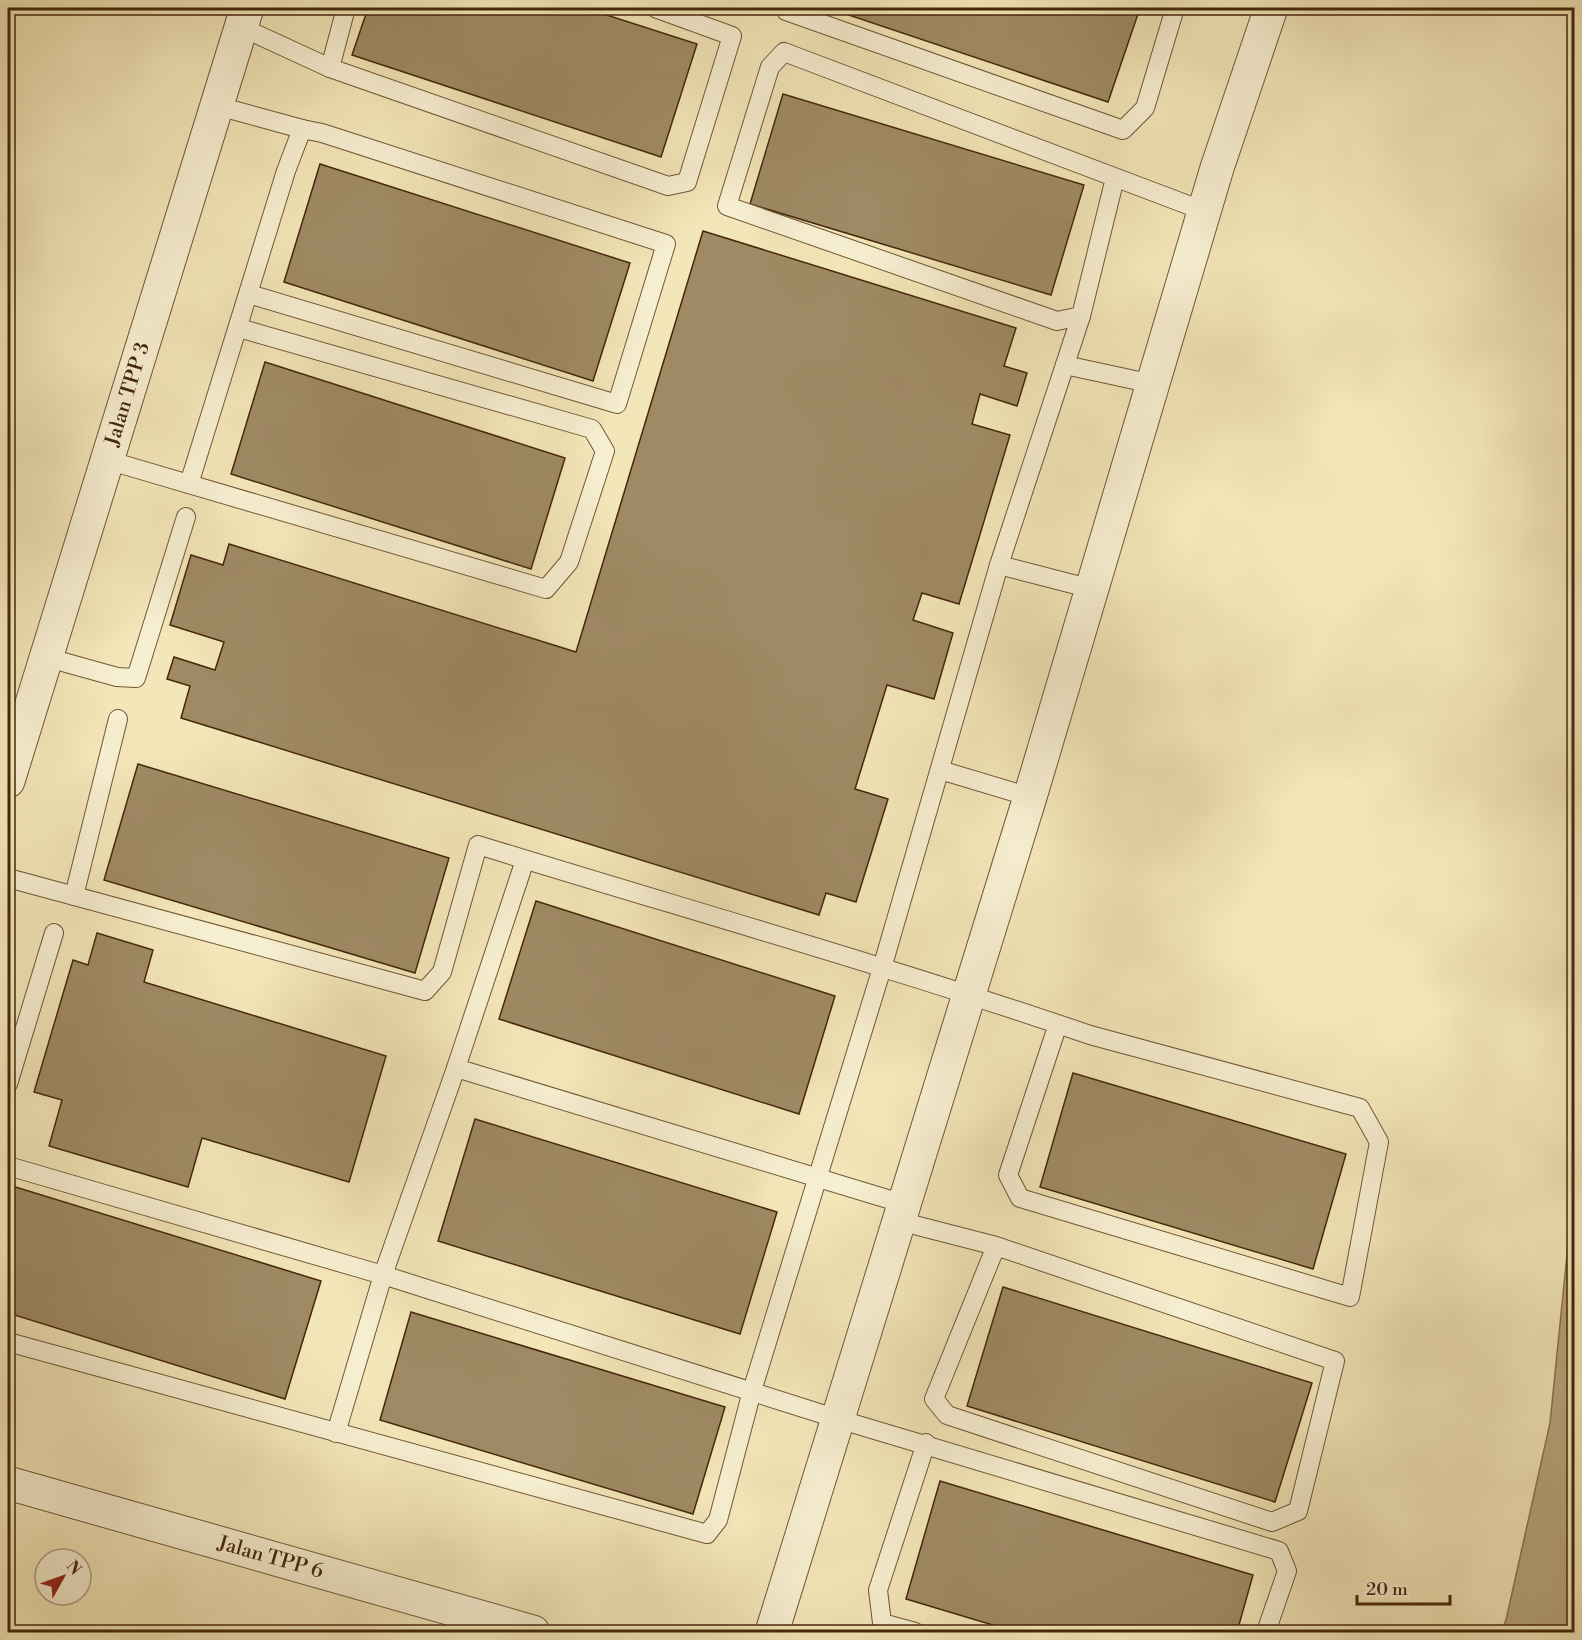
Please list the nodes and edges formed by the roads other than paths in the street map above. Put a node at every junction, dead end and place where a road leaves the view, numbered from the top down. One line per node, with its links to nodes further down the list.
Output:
1 (346, 8): 7 (lane)
2 (655, 8): 7 (lane)
3 (787, 8): 4 (lane)
4 (1175, 8)
5 (1271, 8): 11 (street)
6 (244, 17): 7 (lane); 8 (street, Jalan TPP 3)
7 (330, 68)
8 (218, 105): 9 (lane); 17 (street, Jalan TPP 3)
9 (302, 129): 12 (lane); 12 (lane)
10 (1115, 178): 11 (lane); 13 (lane); 13 (lane)
11 (1204, 211): 16 (street)
12 (249, 294): 14 (lane)
13 (1081, 316): 15 (lane)
14 (238, 328): 18 (lane); 18 (lane)
15 (1065, 365): 16 (lane); 20 (lane)
16 (1153, 384): 21 (street)
17 (107, 460): 18 (lane); 22 (street, Jalan TPP 3)
18 (189, 484)
19 (186, 517): 22 (lane)
20 (999, 565): 21 (lane); 24 (lane)
21 (1092, 588): 26 (street)
22 (45, 657): 25 (street, Jalan TPP 3)
23 (118, 719): 29 (lane)
24 (940, 770): 26 (lane); 31 (lane)
25 (8, 781)
26 (1030, 798): 32 (street)
27 (525, 860): 29 (lane); 31 (lane); 34 (lane)
28 (8, 878): 29 (lane)
29 (74, 896)
30 (54, 933): 35 (lane)
31 (882, 968): 32 (lane); 37 (lane)
32 (969, 994): 33 (lane); 38 (street)
33 (1058, 1024): 33 (lane)
34 (456, 1068): 37 (lane); 40 (lane)
35 (8, 1084)
36 (8, 1166): 40 (lane)
37 (816, 1178): 38 (lane); 42 (lane)
38 (902, 1213): 39 (lane); 43 (street)
39 (996, 1246): 39 (lane)
40 (383, 1275): 42 (lane); 44 (lane)
41 (8, 1342): 44 (lane)
42 (752, 1391): 43 (lane); 44 (lane)
43 (838, 1419): 45 (lane); 48 (street)
44 (336, 1433)
45 (926, 1443): 49 (lane); 50 (lane)
46 (8, 1483): 47 (street, Jalan TPP 6)
47 (533, 1632)
48 (772, 1632)
49 (915, 1632)
50 (1266, 1632)

